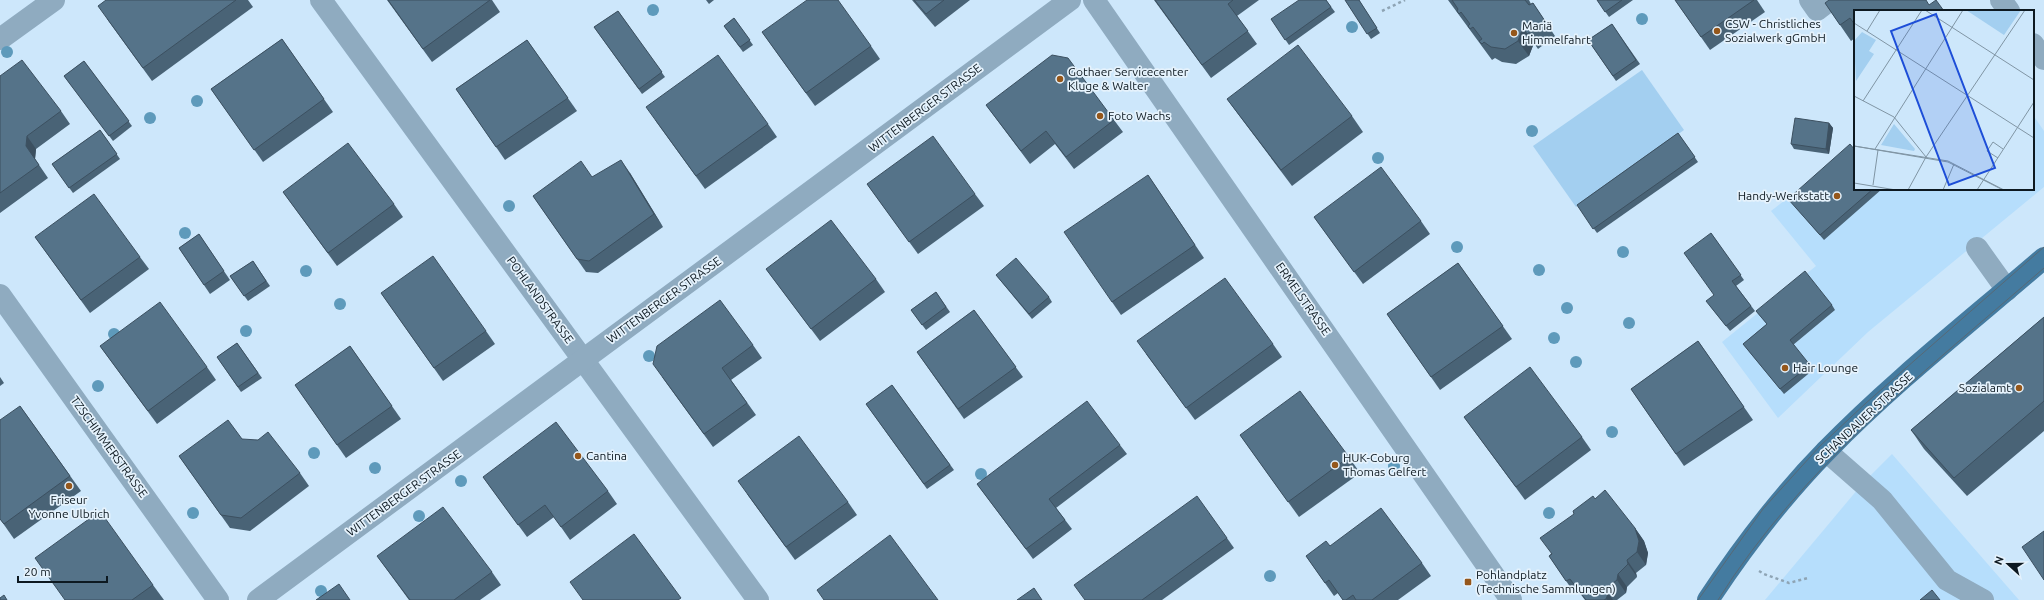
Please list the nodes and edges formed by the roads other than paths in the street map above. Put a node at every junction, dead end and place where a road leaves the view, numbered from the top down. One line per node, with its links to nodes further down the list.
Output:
1 (54, 0): 9 (street)
2 (321, 0): 14 (street, POHLANDSTRASSE)
3 (1070, 0): 14 (street, WITTENBERGER STRASSE)
4 (1094, 0): 19 (street, ERMELSTRASSE)
5 (1810, 0): 6 (street)
6 (1830, 0)
7 (2001, 0): 8 (street)
8 (2008, 10)
9 (0, 39)
10 (1977, 248): 12 (street)
11 (2044, 258): 12 (main road, SCHANDAUER STRASSE)
12 (2007, 290): 15 (main road, SCHANDAUER STRASSE)
13 (0, 295): 16 (street, TZSCHIMMERSTRASSE)
14 (584, 360): 17 (street, WITTENBERGER STRASSE); 18 (street, POHLANDSTRASSE)
15 (1826, 451): 20 (main road, SCHANDAUER STRASSE); 21 (street)
16 (218, 600)
17 (258, 600)
18 (758, 600)
19 (1511, 600)
20 (1708, 600)
21 (1983, 600)

